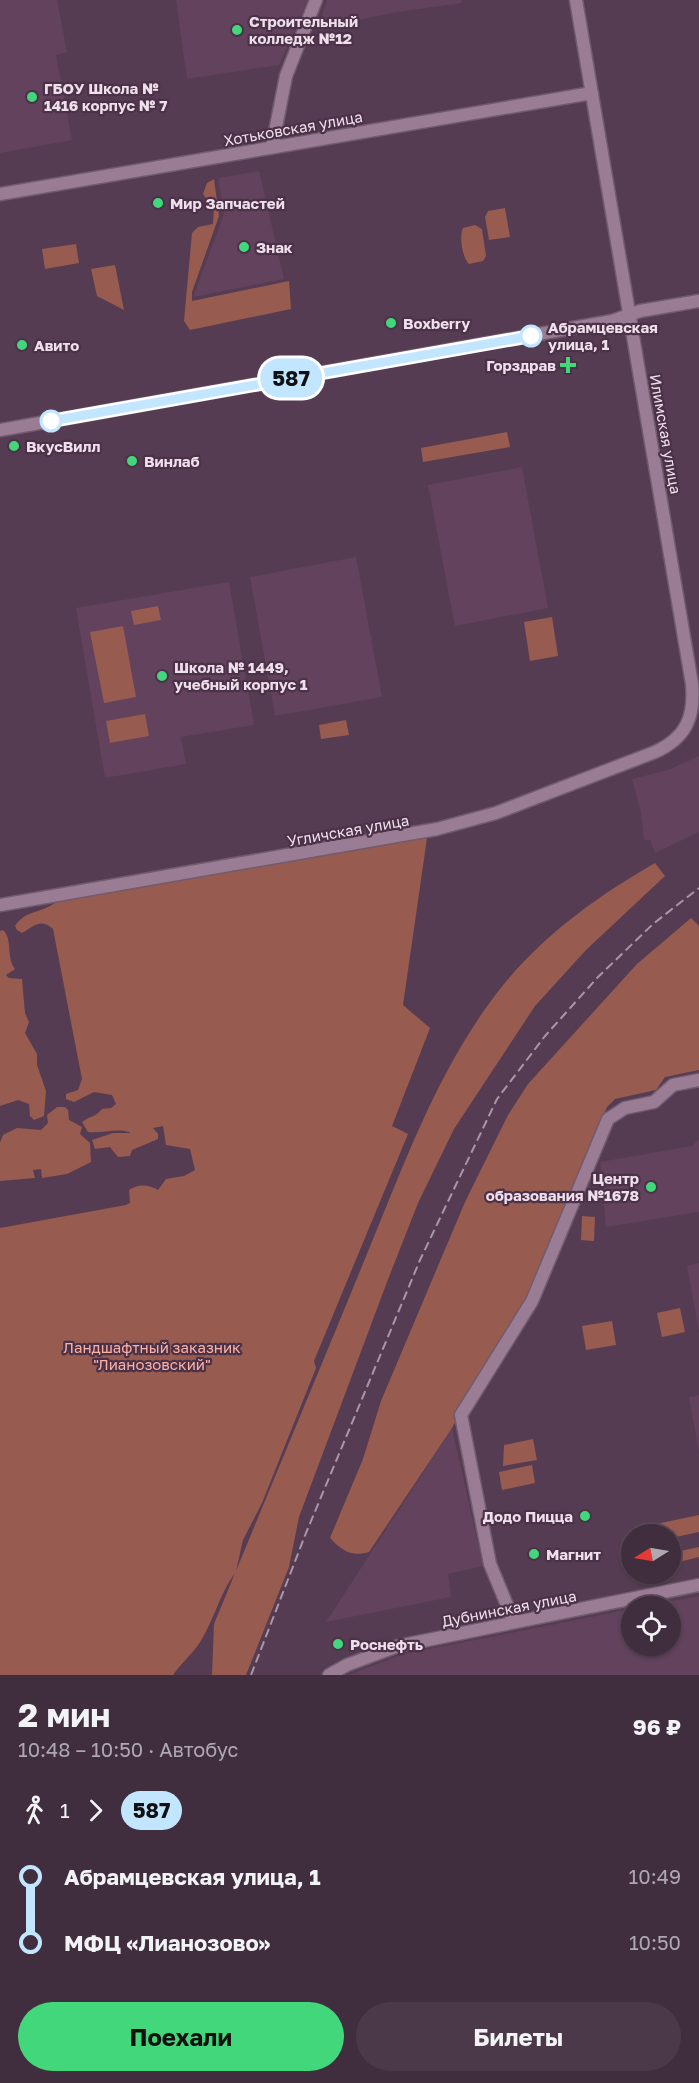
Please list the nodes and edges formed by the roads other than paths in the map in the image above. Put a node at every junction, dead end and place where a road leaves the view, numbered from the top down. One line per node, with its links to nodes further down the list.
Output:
1 (316, 0): 4 (street)
2 (576, 0): 3 (street, Илимская улица)
3 (592, 93): 4 (street, Хотьковская улица); 7 (street, Илимская улица)
4 (272, 147): 5 (street, Хотьковская улица)
5 (0, 194)
6 (699, 301): 7 (street)
7 (630, 315): 8 (street); 9 (street, Илимская улица)
8 (0, 430)
9 (685, 730): 10 (street, Угличская улица)
10 (0, 905)
11 (699, 1080): 13 (street)
12 (699, 1585): 13 (street, Дубнинская улица)
13 (514, 1622): 14 (street, Дубнинская улица)
14 (329, 1675)

